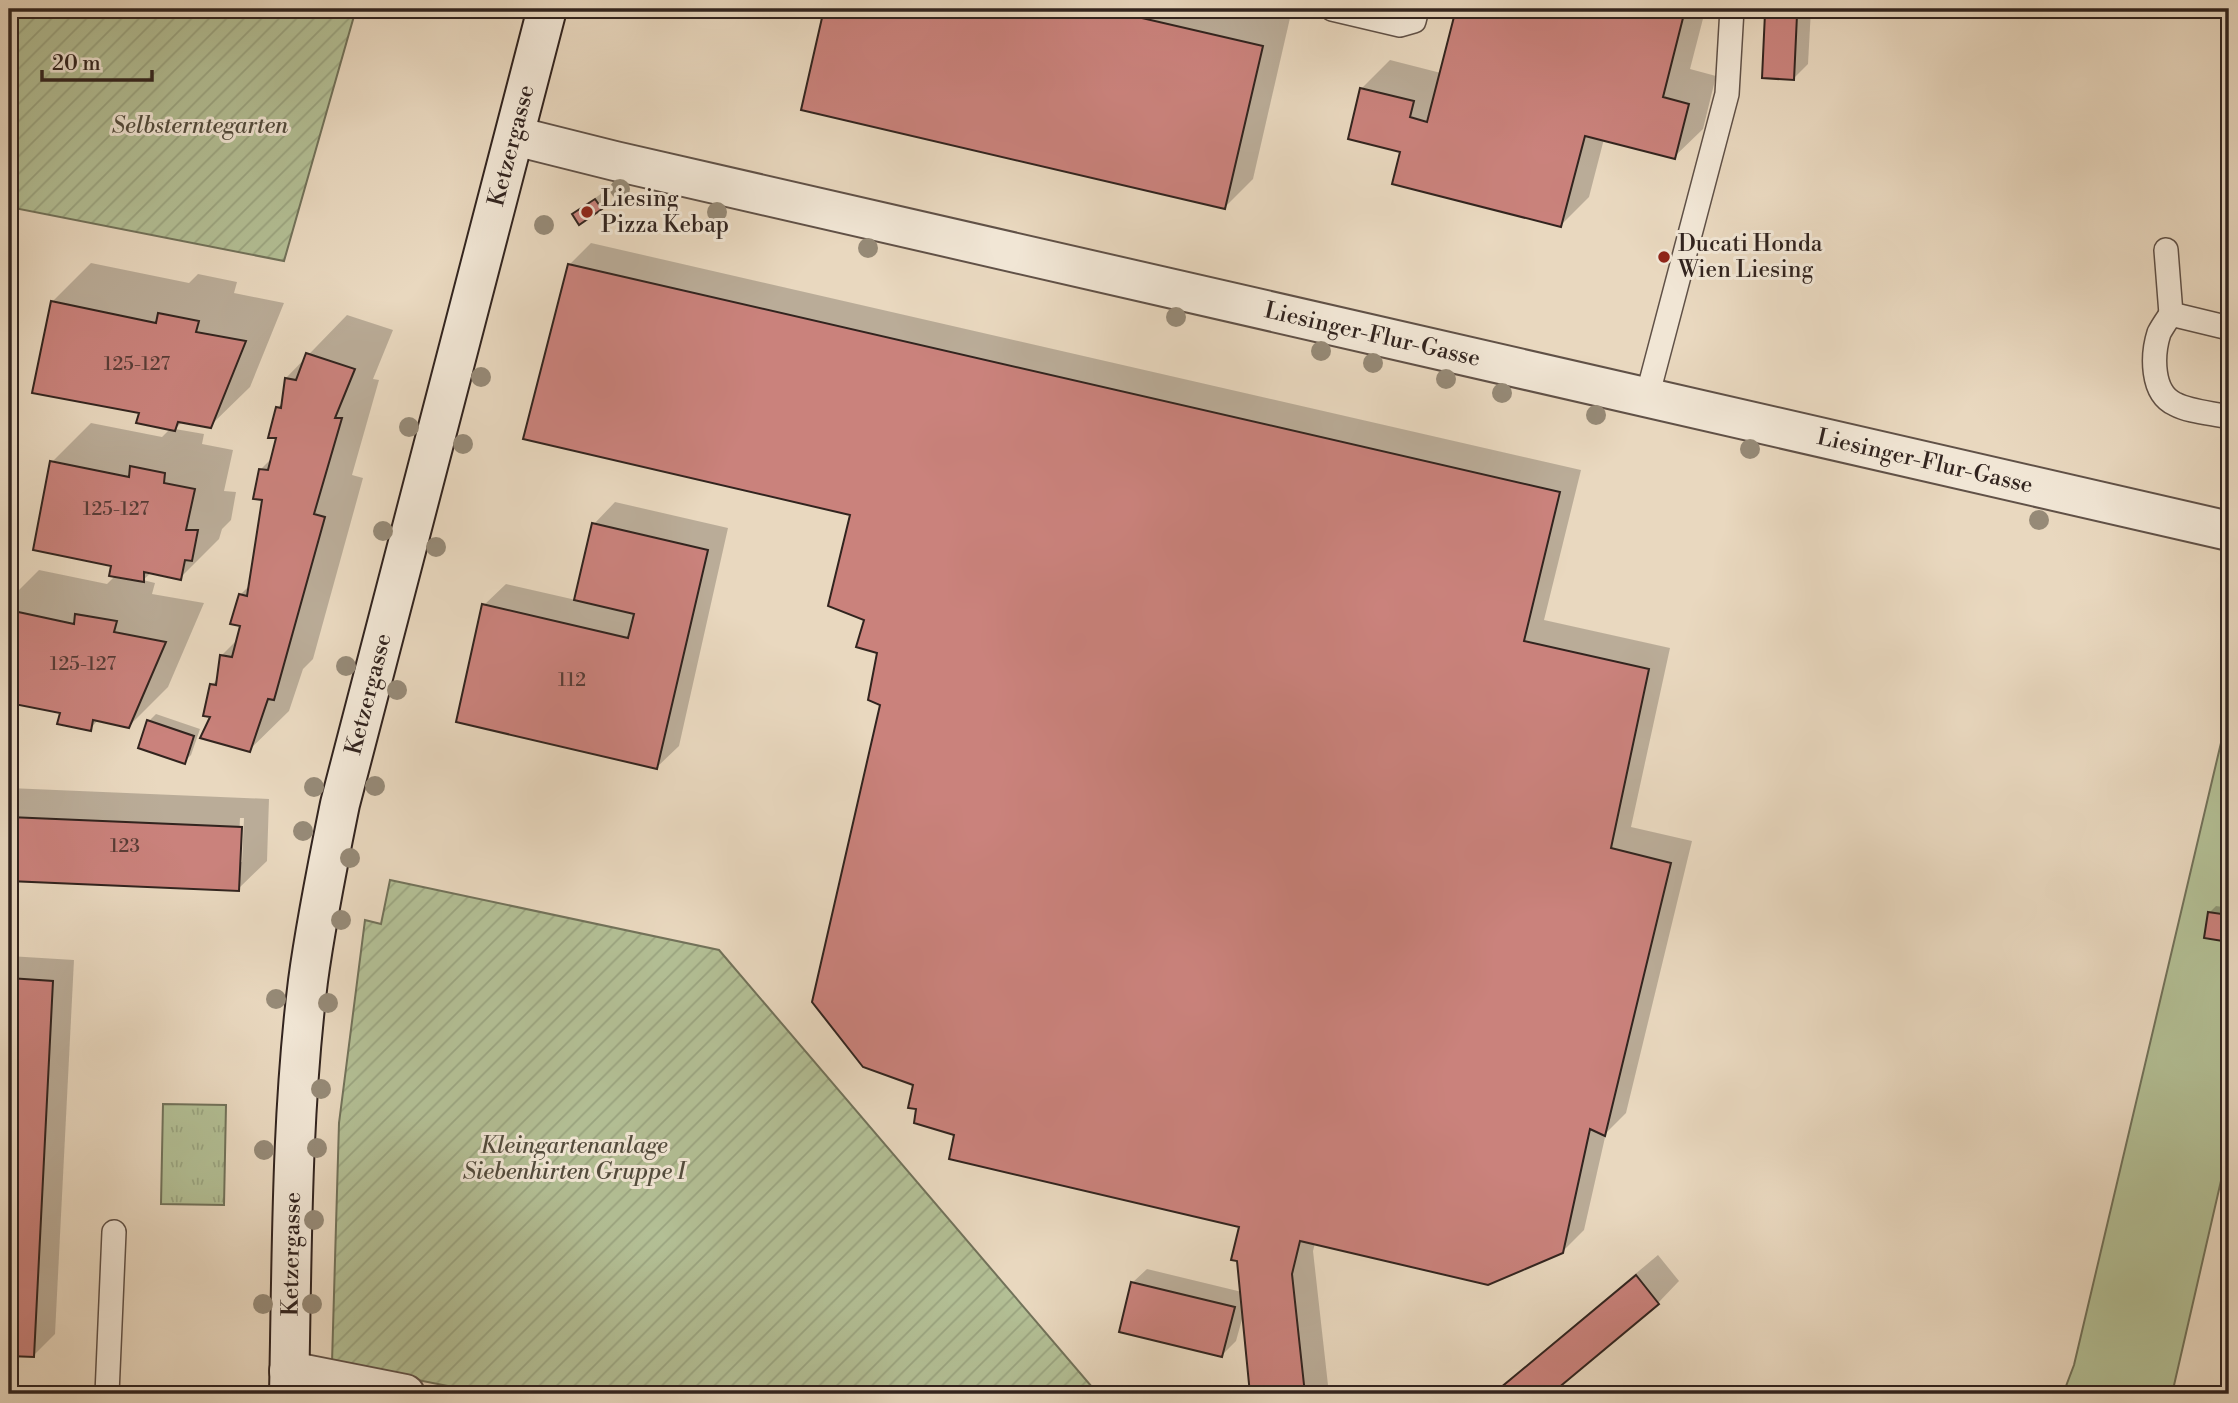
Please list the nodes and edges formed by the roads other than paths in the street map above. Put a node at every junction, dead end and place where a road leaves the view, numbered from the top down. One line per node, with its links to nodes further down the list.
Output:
1 (547, 9): 5 (street, Ketzergasse)
2 (1332, 9): 3 (lane)
3 (1417, 9)
4 (1732, 9): 9 (lane)
5 (515, 136): 9 (street, Liesinger-Flur-Gasse); 13 (street, Ketzergasse)
6 (2166, 250): 7 (lane)
7 (2171, 314): 8 (lane); 10 (lane)
8 (2229, 328)
9 (1647, 397): 11 (street, Liesinger-Flur-Gasse)
10 (2229, 418)
11 (2229, 531)
12 (114, 1232): 14 (lane)
13 (289, 1383): 15 (street)
14 (107, 1394)
15 (405, 1394)

